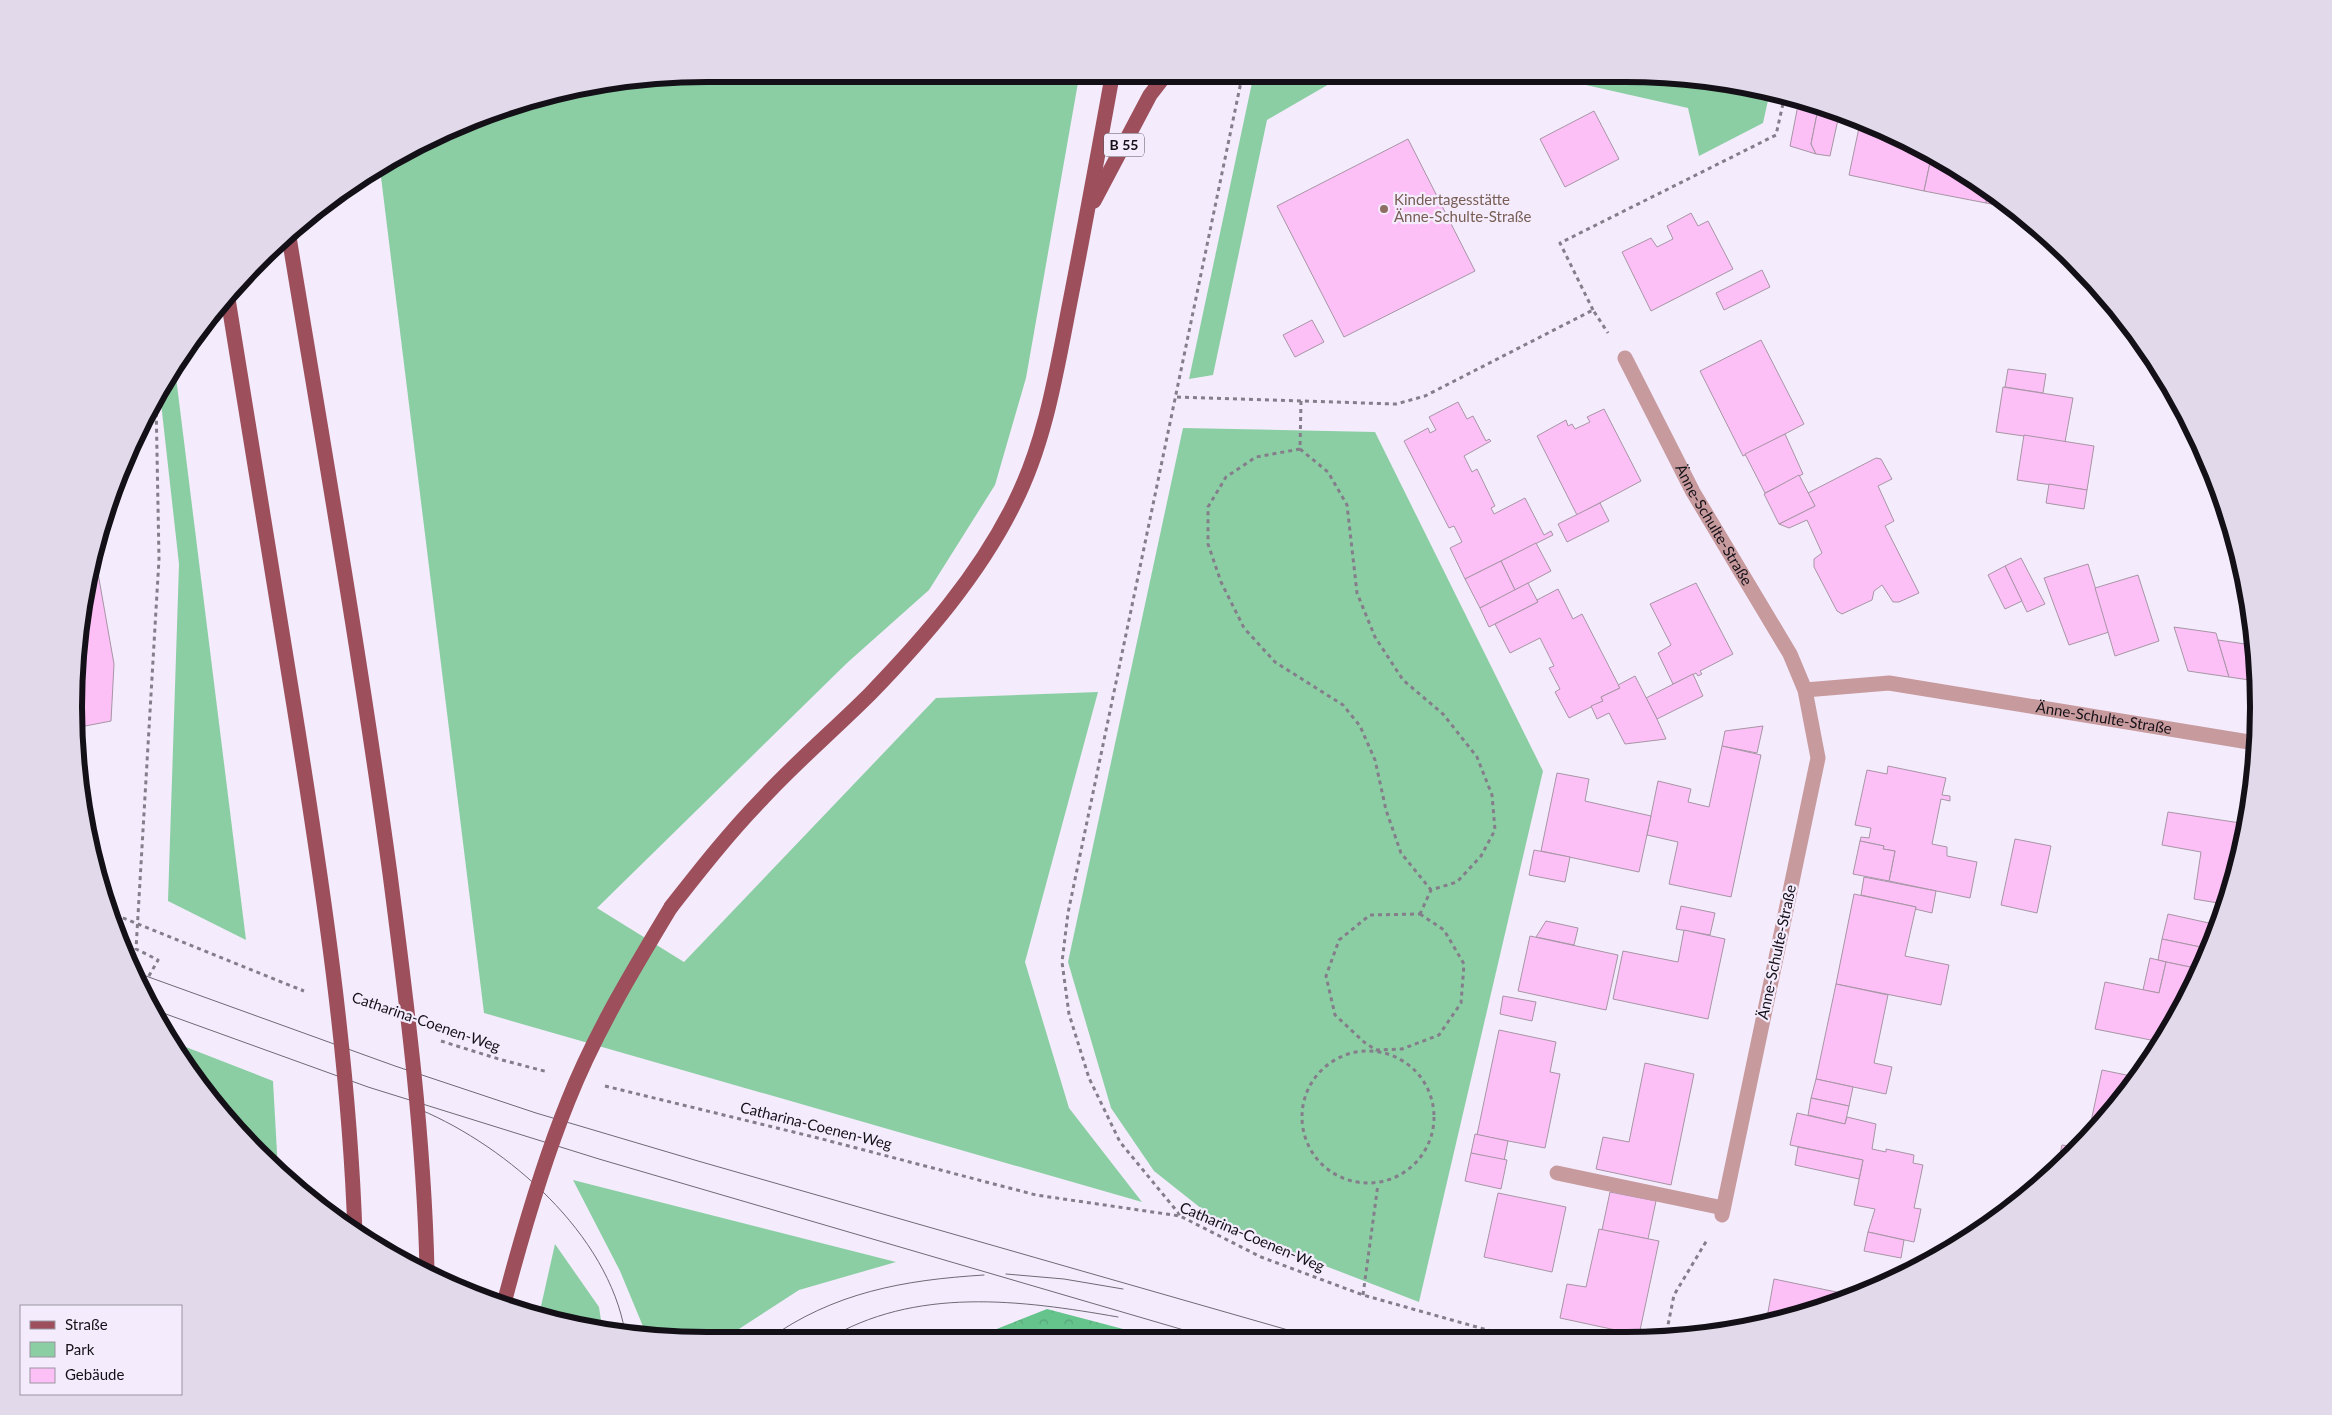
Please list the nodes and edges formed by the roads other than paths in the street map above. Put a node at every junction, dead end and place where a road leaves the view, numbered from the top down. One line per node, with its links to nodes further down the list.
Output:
1 (1111, 82): 3 (main road)
2 (1160, 82): 3 (main road, B 55)
3 (1087, 216): 12 (main road, bridge)
4 (290, 243): 11 (main road, bridge)
5 (229, 306): 10 (main road, bridge)
6 (1625, 358): 7 (street, Änne-Schulte-Straße)
7 (1805, 690): 8 (street, Änne-Schulte-Straße); 9 (street, Änne-Schulte-Straße)
8 (2248, 742)
9 (1557, 1173)
10 (355, 1223)
11 (427, 1266)
12 (507, 1299)

